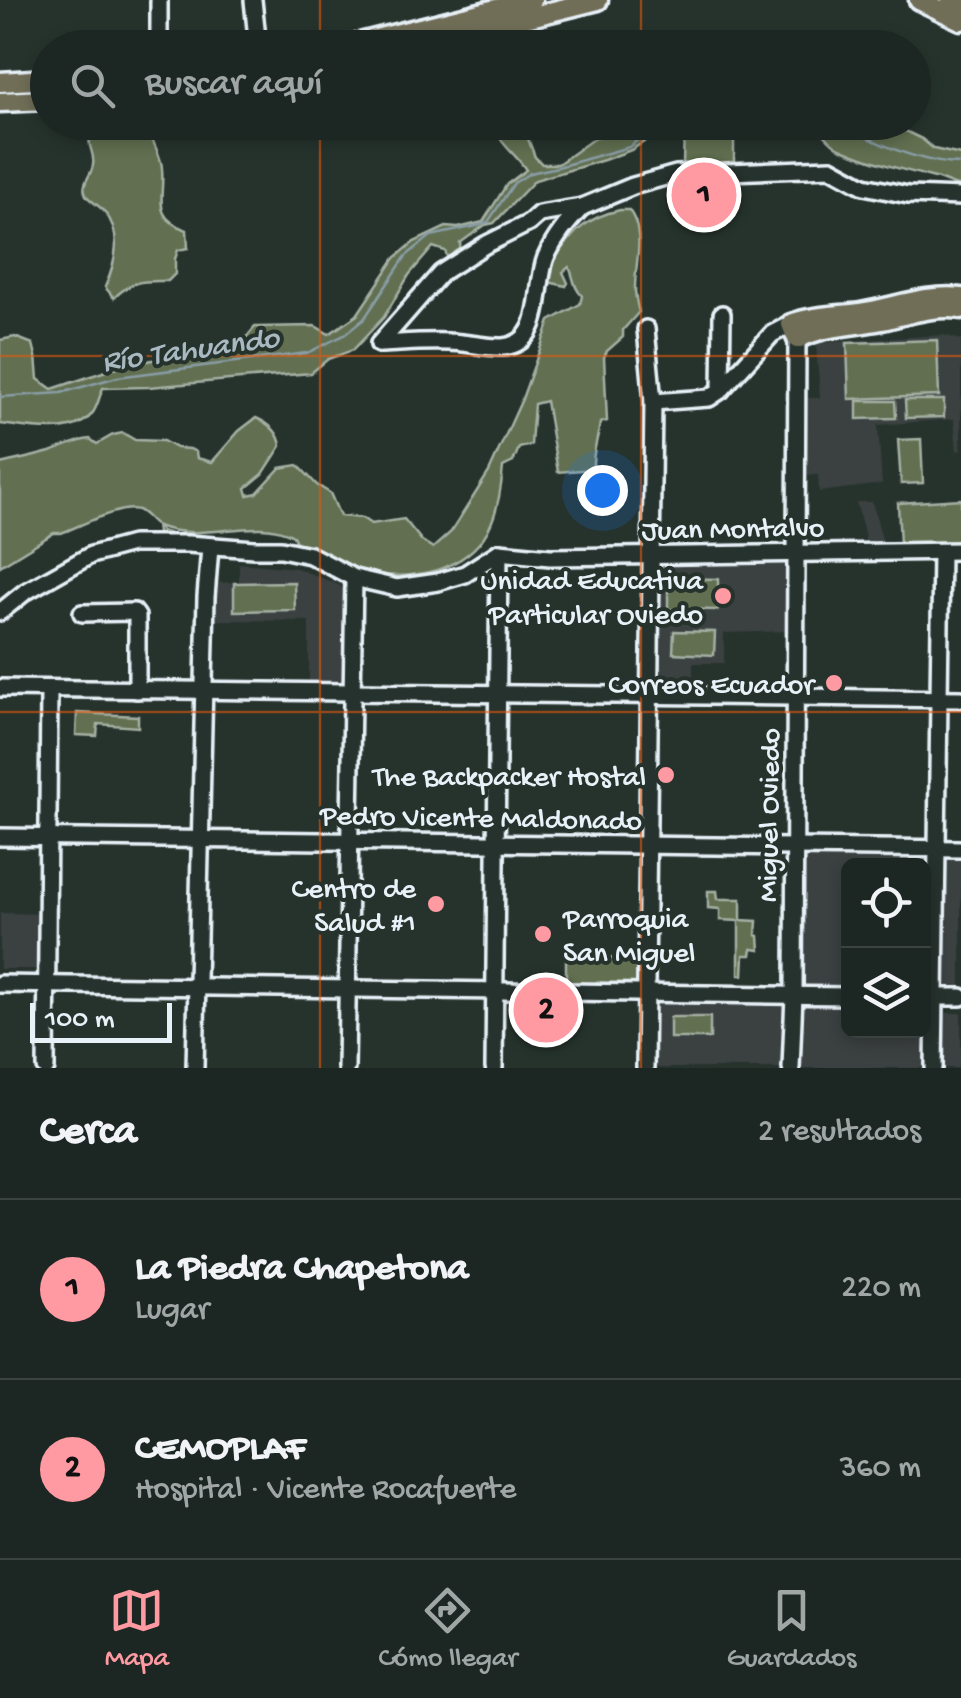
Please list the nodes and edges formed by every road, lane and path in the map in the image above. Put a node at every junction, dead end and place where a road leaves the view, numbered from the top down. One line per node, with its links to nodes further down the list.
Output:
1 (159, 0): 9 (street)
2 (253, 0): 10 (street)
3 (532, 0): 11 (main road)
4 (598, 0): 12 (main road)
5 (919, 0): 8 (main road)
6 (951, 0): 7 (main road)
7 (961, 4)
8 (961, 20)
9 (159, 30)
10 (256, 30)
11 (412, 30)
12 (477, 30)
13 (30, 80): 14 (main road)
14 (0, 82)
15 (30, 101): 16 (main road)
16 (0, 102)
17 (961, 197): 18 (street)
18 (582, 206): 18 (street)
19 (961, 298): 23 (main road)
20 (961, 310): 23 (main road)
21 (722, 314): 24 (street)
22 (646, 329): 25 (street)
23 (794, 331): 24 (street); 30 (street, Miguel Oviedo)
24 (721, 390): 25 (street)
25 (653, 402): 31 (street)
26 (210, 547): 32 (street); 33 (street); 38 (street)
27 (961, 551): 29 (street, Juan Montalvo)
28 (499, 552): 31 (street, Juan Montalvo); 32 (street); 40 (street)
29 (941, 552): 30 (street, Juan Montalvo); 43 (street)
30 (797, 554): 31 (street, Juan Montalvo); 42 (street, Miguel Oviedo)
31 (652, 555): 41 (street)
32 (354, 578): 39 (street)
33 (0, 612)
34 (82, 613): 37 (street)
35 (0, 688): 36 (street)
36 (49, 690): 37 (street); 46 (street)
37 (136, 690): 38 (street)
38 (204, 691): 39 (street); 47 (street)
39 (353, 693): 40 (street); 48 (street)
40 (496, 694): 41 (street); 49 (street)
41 (650, 696): 42 (street); 50 (street)
42 (796, 697): 43 (street); 51 (street, Miguel Oviedo)
43 (939, 698): 44 (street); 52 (street)
44 (961, 699)
45 (0, 838): 46 (street, Pedro Vicente Maldonado)
46 (48, 838): 47 (street, Pedro Vicente Maldonado); 56 (street)
47 (200, 840): 48 (street, Pedro Vicente Maldonado); 57 (street)
48 (350, 842): 49 (street, Pedro Vicente Maldonado); 58 (street)
49 (496, 844): 50 (street, Pedro Vicente Maldonado); 59 (street)
50 (649, 845): 51 (street, Pedro Vicente Maldonado); 60 (street)
51 (794, 847): 52 (street, Pedro Vicente Maldonado); 61 (street, Miguel Oviedo)
52 (937, 848): 53 (street, Pedro Vicente Maldonado); 54 (street)
53 (961, 849)
54 (931, 960)
55 (0, 984): 56 (street)
56 (46, 984): 57 (street); 66 (street)
57 (197, 986): 58 (street); 67 (street)
58 (347, 989): 59 (street); 68 (street)
59 (494, 990): 60 (street); 69 (street)
60 (647, 993): 61 (street); 70 (street)
61 (794, 995): 62 (street); 71 (street, Miguel Oviedo)
62 (841, 996)
63 (931, 997): 64 (street)
64 (961, 997)
65 (931, 1025): 72 (street)
66 (46, 1068)
67 (195, 1068)
68 (346, 1068)
69 (494, 1068)
70 (645, 1068)
71 (791, 1068)
72 (934, 1068)

